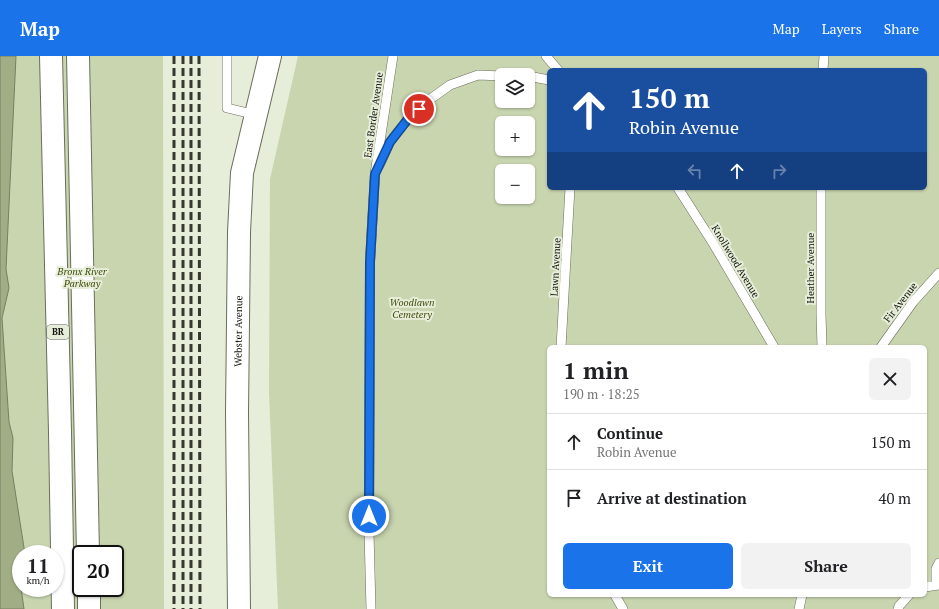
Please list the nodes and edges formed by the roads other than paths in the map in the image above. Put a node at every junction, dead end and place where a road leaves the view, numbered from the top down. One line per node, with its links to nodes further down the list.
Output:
1 (51, 56): 31 (main road, BR)
2 (78, 56): 23 (main road)
3 (227, 56): 13 (lane)
4 (270, 56): 13 (main road, Webster Avenue)
5 (393, 56): 14 (lane, East Border Avenue)
6 (546, 56): 8 (lane)
7 (824, 56): 9 (lane)
8 (556, 68)
9 (823, 68)
10 (495, 76): 14 (lane)
11 (535, 77): 12 (lane)
12 (547, 80)
13 (256, 115): 33 (main road, Webster Avenue)
14 (375, 174): 34 (lane, East Border Avenue)
15 (570, 190): 19 (lane, Lawn Avenue)
16 (679, 190): 20 (lane, Knollwood Avenue)
17 (821, 190): 21 (lane, Heather Avenue)
18 (939, 273): 22 (lane, Fir Avenue)
19 (561, 345)
20 (773, 345)
21 (822, 345)
22 (881, 345)
23 (88, 545)
24 (939, 563): 25 (lane)
25 (938, 585): 26 (lane)
26 (927, 587)
27 (89, 597): 32 (main road)
28 (616, 597): 35 (lane)
29 (802, 597): 36 (lane)
30 (907, 597): 37 (lane)
31 (63, 609)
32 (89, 609)
33 (239, 609)
34 (371, 609)
35 (622, 609)
36 (799, 609)
37 (898, 609)

